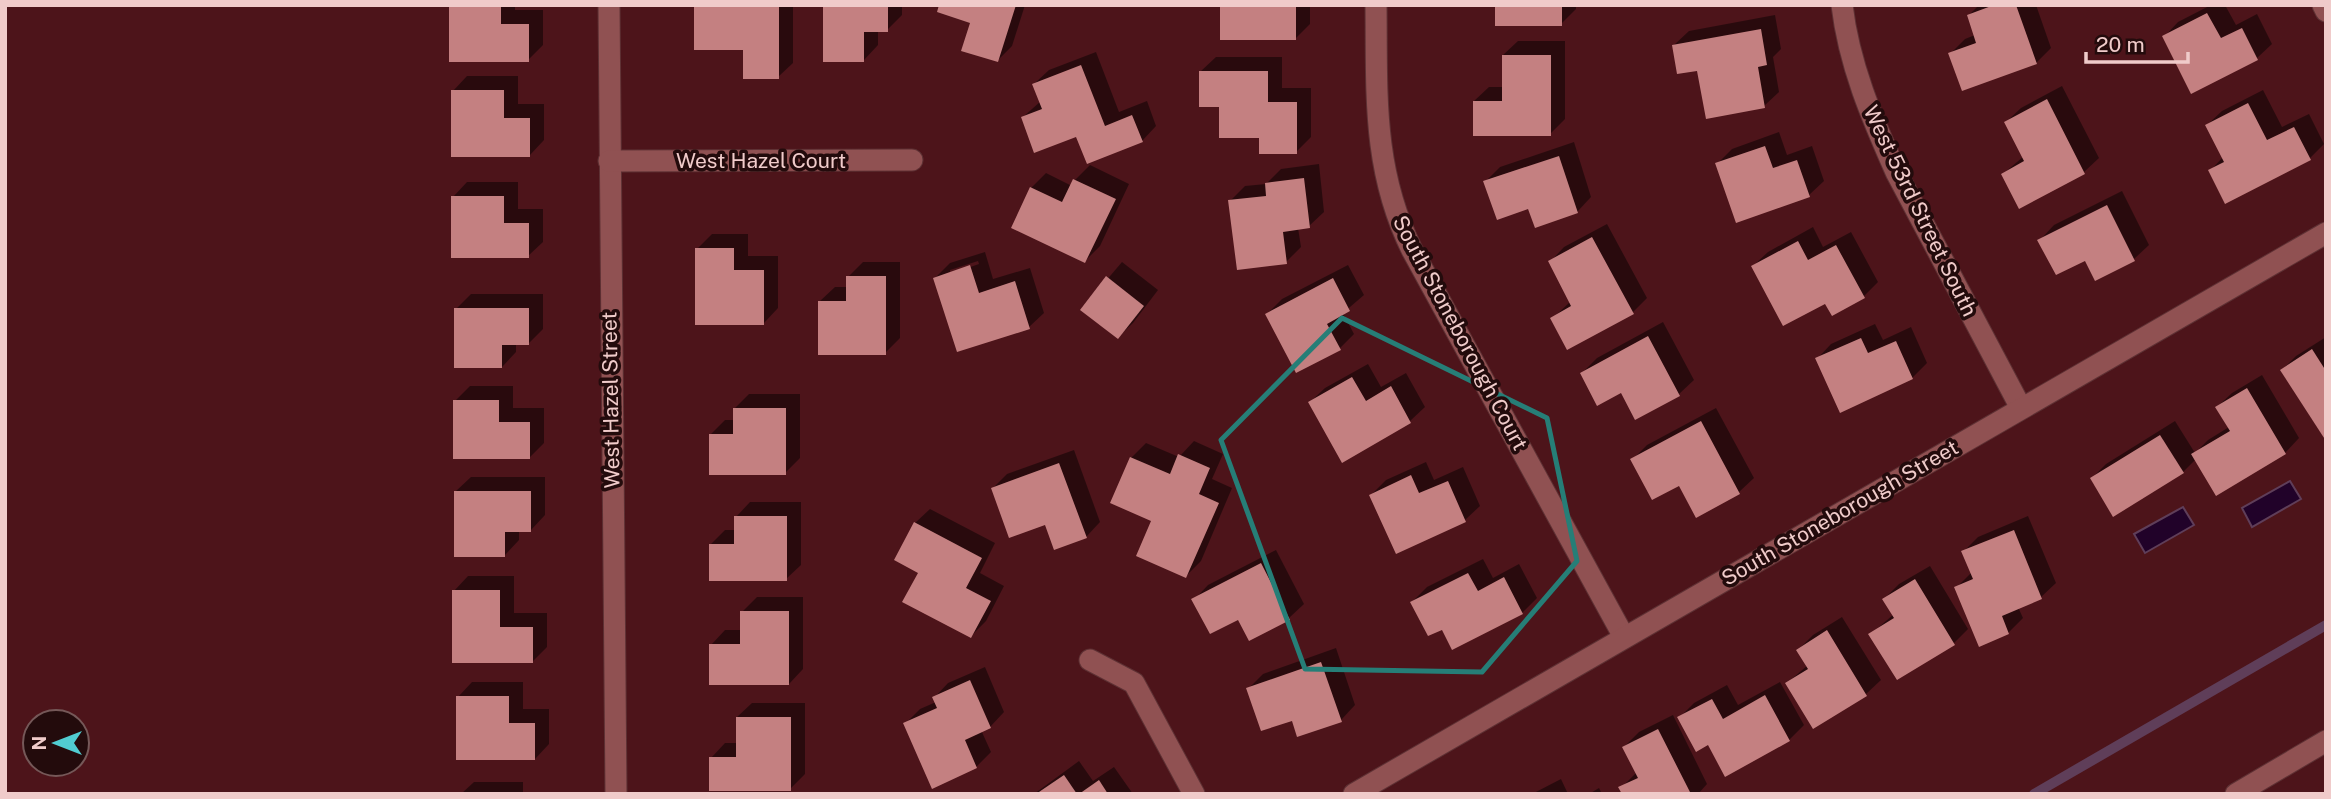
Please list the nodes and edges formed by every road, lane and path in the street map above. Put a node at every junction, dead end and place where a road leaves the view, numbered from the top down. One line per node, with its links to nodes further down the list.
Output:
1 (608, 5): 7 (street, West Hazel Street)
2 (1376, 5): 10 (street, South Stoneborough Court)
3 (1842, 5): 9 (street, West 53rd Street South)
4 (2323, 5): 5 (street)
5 (2326, 11)
6 (912, 160): 7 (street, West Hazel Court)
7 (608, 161): 14 (street, West Hazel Street)
8 (2326, 233): 9 (street, South Stoneborough Street)
9 (2021, 408): 10 (street, South Stoneborough Street)
10 (1624, 637): 16 (street, South Stoneborough Street)
11 (1090, 660): 15 (street)
12 (2326, 741): 13 (street)
13 (2242, 792)
14 (615, 794)
15 (1194, 794)
16 (1353, 794)

